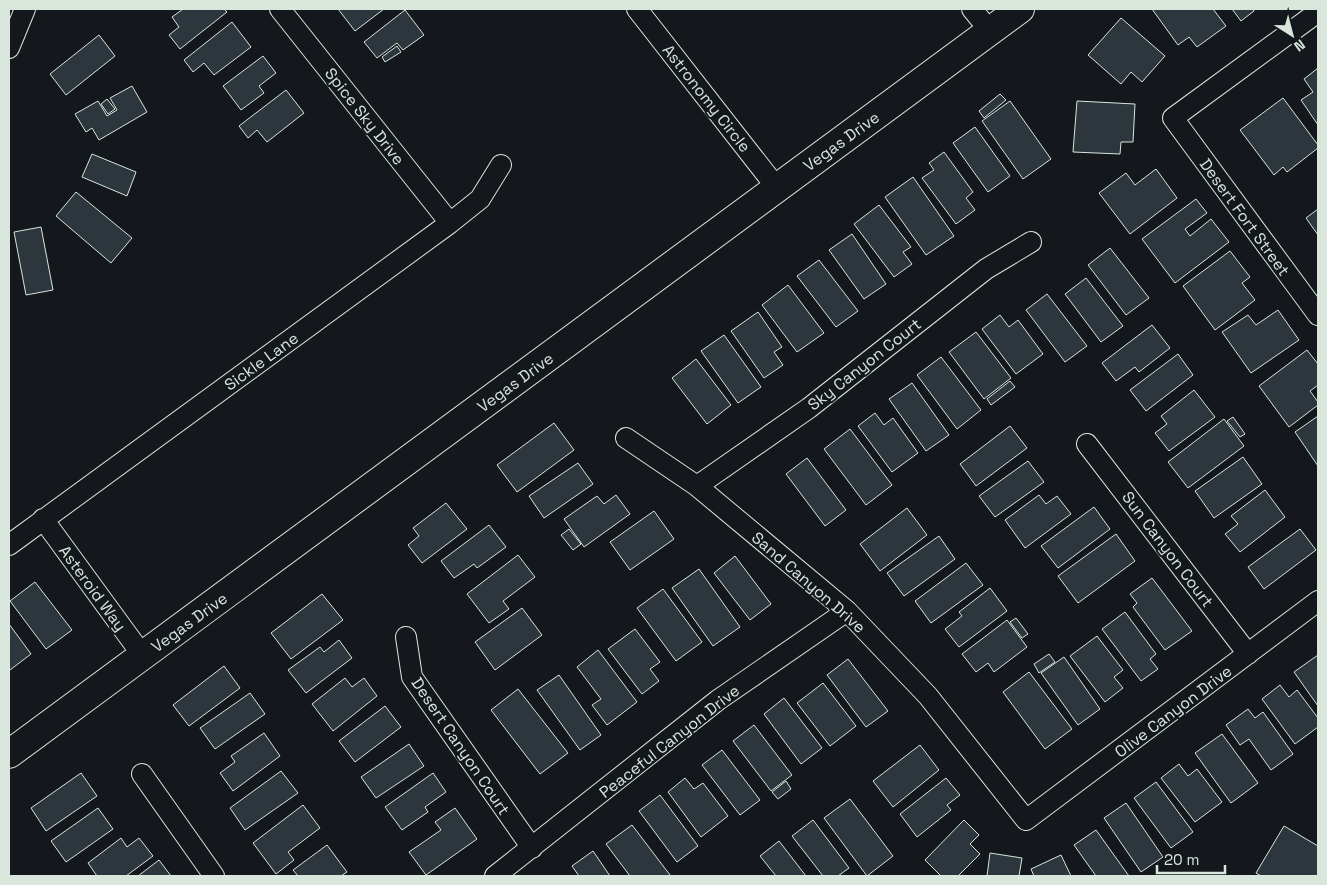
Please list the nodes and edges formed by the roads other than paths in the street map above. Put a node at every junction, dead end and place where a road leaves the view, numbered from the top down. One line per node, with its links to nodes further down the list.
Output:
1 (25, 9): 8 (street)
2 (280, 9): 11 (street, Spice Sky Drive)
3 (638, 9): 10 (street, Astronomy Circle)
4 (972, 9): 7 (street)
5 (1020, 9): 7 (main road, Vegas Drive)
6 (1318, 12): 13 (street, Desert Fort Street)
7 (990, 32): 10 (main road, Vegas Drive)
8 (9, 48)
9 (501, 166): 11 (street, Sickle Lane)
10 (777, 188): 23 (main road, Vegas Drive)
11 (450, 222): 17 (street, Sickle Lane)
12 (1031, 242): 16 (street, Sky Canyon Court)
13 (1318, 315)
14 (626, 438): 16 (street, Sand Canyon Drive)
15 (1088, 444): 22 (street, Sun Canyon Court)
16 (697, 486): 20 (street, Sand Canyon Drive)
17 (43, 519): 18 (street, Sickle Lane); 23 (street, Asteroid Way)
18 (9, 545)
19 (1318, 601): 22 (street, Olive Canyon Drive)
20 (847, 612): 26 (street, Sand Canyon Drive); 27 (street, Peaceful Canyon Drive)
21 (406, 637): 27 (street, Desert Canyon Court)
22 (1248, 654): 26 (street, Olive Canyon Drive)
23 (143, 656): 24 (main road, Vegas Drive)
24 (9, 754)
25 (142, 774): 28 (street)
26 (1026, 820)
27 (532, 848): 29 (street, Peaceful Canyon Drive)
28 (214, 876)
29 (495, 876)

